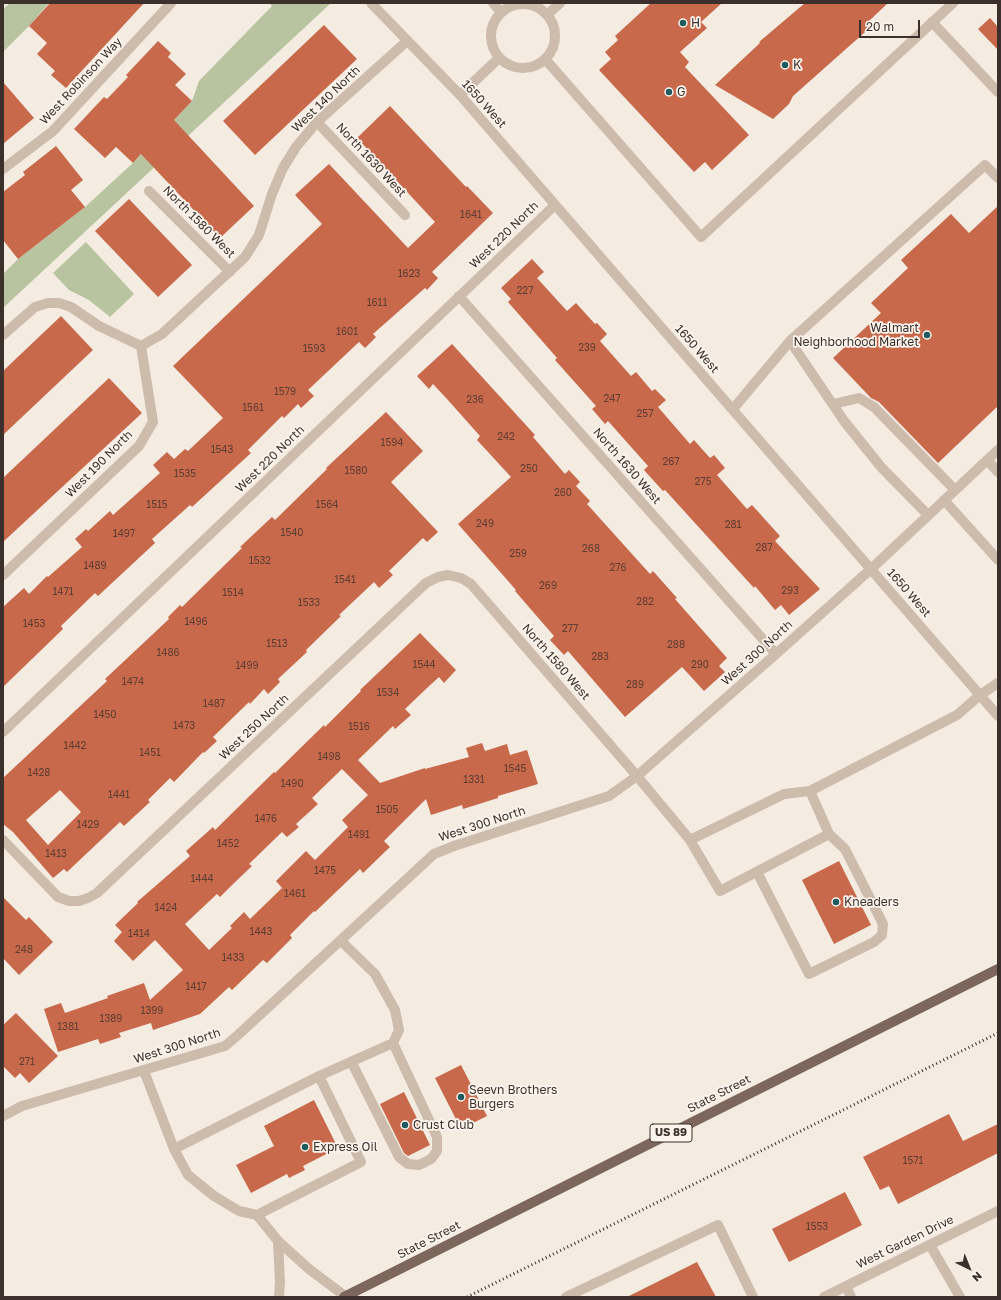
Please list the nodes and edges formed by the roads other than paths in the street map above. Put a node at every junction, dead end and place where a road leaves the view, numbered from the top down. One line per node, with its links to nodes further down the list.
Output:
1 (171, 3): 15 (street, West Robinson Way)
2 (371, 3): 9 (street, 1650 West)
3 (493, 3): 6 (street)
4 (560, 3): 7 (street)
5 (953, 3): 8 (street)
6 (501, 12): 7 (street); 10 (street)
7 (548, 14): 11 (street)
8 (932, 22): 11 (street); 12 (street)
9 (406, 41): 13 (street, 1650 West); 14 (street, West 140 North)
10 (499, 58): 11 (street); 13 (street)
11 (546, 60)
12 (998, 92)
13 (460, 95): 18 (street, 1650 West)
14 (317, 122): 19 (street, North 1630 West); 20 (street, West 140 North)
15 (3, 169)
16 (998, 178): 23 (street)
17 (149, 191): 20 (street, North 1580 West)
18 (555, 205): 21 (street, West 220 North); 26 (street, 1650 West)
19 (405, 215)
20 (230, 272): 24 (street, West 140 North)
21 (459, 296): 37 (street, North 1630 West); 41 (street, West 220 North)
22 (3, 335): 24 (street)
23 (790, 341): 25 (street); 26 (street)
24 (141, 346): 35 (street, West 190 North)
25 (833, 404): 30 (street); 32 (street)
26 (733, 410): 34 (street, 1650 West)
27 (998, 450): 28 (street, West 300 North)
28 (987, 460): 29 (street); 30 (street, West 300 North)
29 (998, 472)
30 (955, 490): 31 (street, West 300 North)
31 (944, 500): 32 (street, West 300 North); 33 (street)
32 (928, 515): 34 (street, West 300 North)
33 (998, 560)
34 (871, 569): 37 (street, West 300 North); 39 (street, 1650 West)
35 (3, 575)
36 (448, 575): 42 (street, North 1580 West); 45 (street, West 250 North)
37 (776, 654): 42 (street, West 300 North)
38 (998, 683): 39 (street)
39 (980, 695): 40 (street, 1650 West); 43 (street)
40 (998, 716)
41 (3, 732)
42 (637, 776): 46 (street, North 1580 West); 48 (street, West 300 North)
43 (810, 791): 44 (street); 46 (street)
44 (829, 834): 47 (street); 47 (street)
45 (3, 840)
46 (690, 840): 47 (street, North 1580 West)
47 (757, 872)
48 (340, 941): 50 (street); 52 (street, West 300 North)
49 (998, 969): 62 (main road, State Street / US 89)
50 (393, 1043): 51 (street); 51 (street)
51 (352, 1062): 53 (street)
52 (144, 1071): 54 (street, West 300 North); 55 (street)
53 (320, 1076): 55 (street); 57 (street)
54 (4, 1114)
55 (174, 1149): 57 (street)
56 (998, 1211): 59 (street, West Garden Drive)
57 (257, 1215): 58 (street)
58 (278, 1241): 61 (street); 62 (street)
59 (930, 1245): 60 (street, West Garden Drive); 67 (street)
60 (846, 1286): 65 (street, West Garden Drive); 66 (street)
61 (279, 1297)
62 (344, 1297)
63 (566, 1297): 64 (street)
64 (752, 1297)
65 (824, 1297)
66 (851, 1297)
67 (960, 1297)

